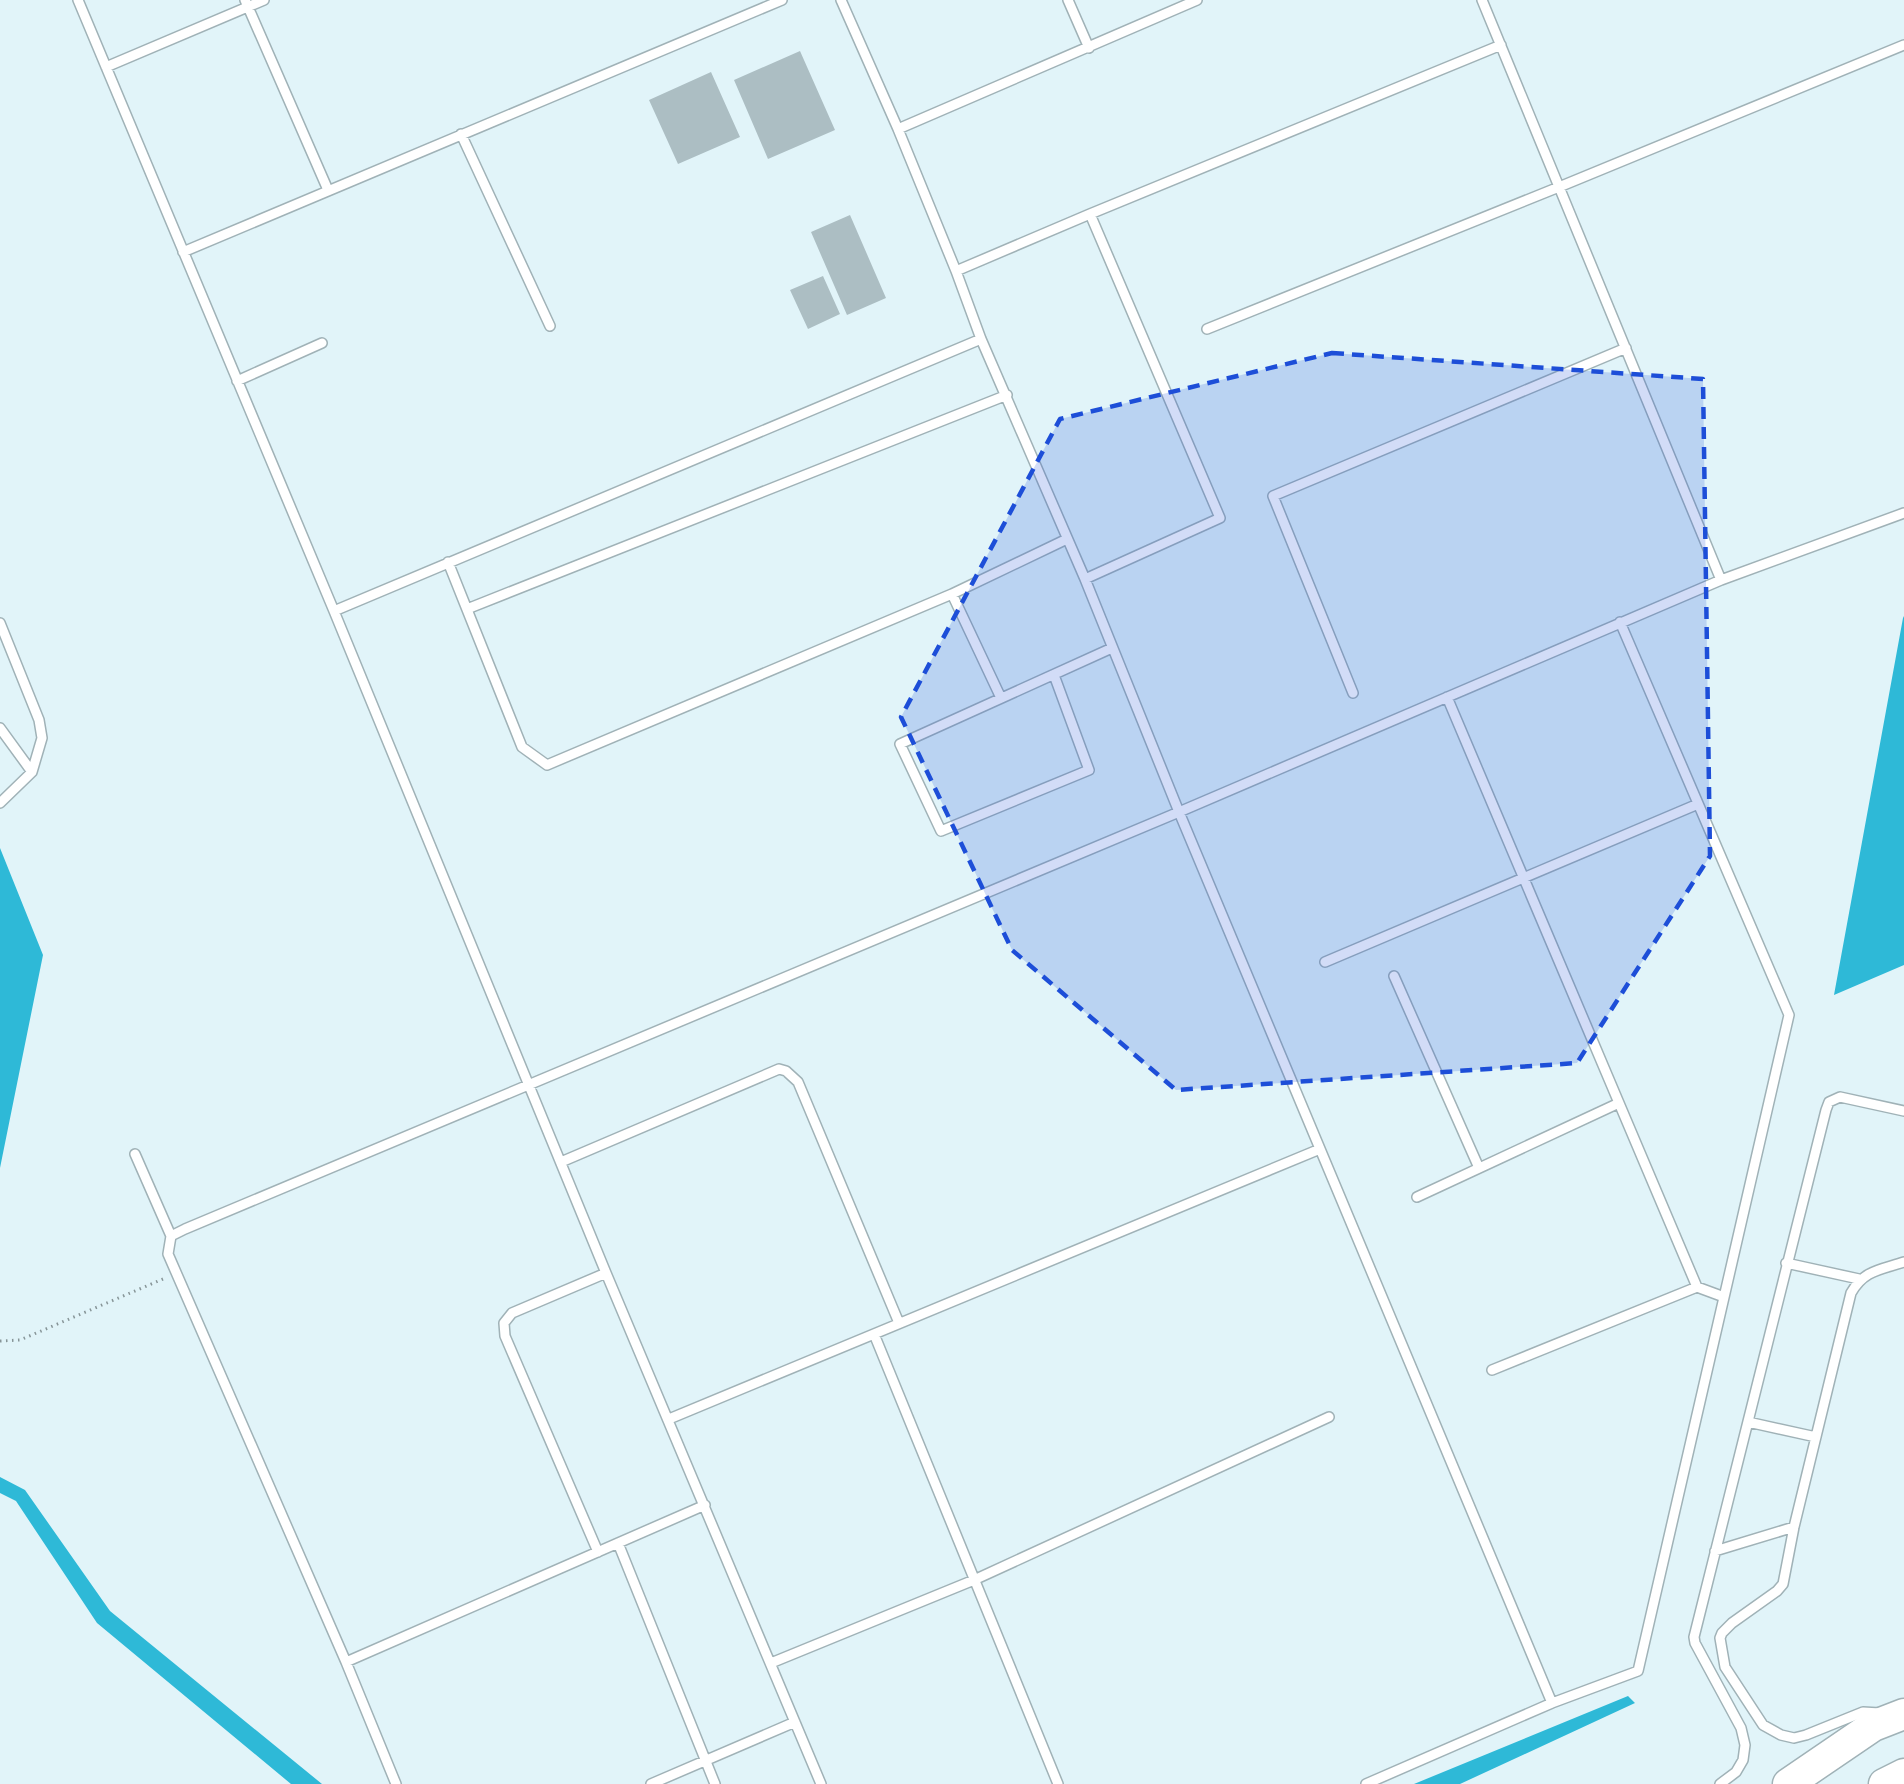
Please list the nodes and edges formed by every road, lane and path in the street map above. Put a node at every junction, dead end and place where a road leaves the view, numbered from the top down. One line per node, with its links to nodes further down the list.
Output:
1 (78, 0): 12 (lane)
2 (264, 0): 8 (lane)
3 (782, 0): 14 (lane)
4 (842, 0): 13 (lane)
5 (1068, 0): 11 (lane)
6 (1197, 0): 11 (lane)
7 (1482, 0): 9 (lane)
8 (246, 3): 12 (lane); 16 (lane)
9 (1501, 45): 15 (lane); 17 (lane)
10 (1904, 45): 15 (lane)
11 (1089, 48): 13 (lane)
12 (106, 68): 18 (lane)
13 (898, 129): 19 (lane)
14 (461, 134): 16 (lane); 20 (lane)
15 (1559, 187): 21 (lane); 24 (lane)
16 (328, 190): 18 (lane)
17 (1090, 214): 19 (lane); 30 (lane)
18 (183, 252): 25 (lane)
19 (956, 271): 22 (lane)
20 (550, 326)
21 (1207, 329)
22 (981, 339): 26 (lane); 29 (lane)
23 (322, 343): 25 (lane)
24 (1626, 348): 31 (lane); 39 (lane)
25 (237, 381): 34 (lane)
26 (1006, 395): 28 (lane); 33 (lane)
27 (1904, 513): 31 (lane)
28 (1067, 539): 30 (lane); 32 (lane)
29 (448, 562): 33 (lane); 34 (lane)
30 (1085, 579): 37 (lane)
31 (1721, 580): 35 (lane)
32 (952, 594): 33 (lane); 41 (lane)
33 (466, 609)
34 (334, 611): 50 (lane)
35 (1620, 622): 40 (lane); 45 (lane)
36 (0, 623): 43 (lane)
37 (1112, 648): 38 (lane); 46 (lane)
38 (1054, 675): 41 (lane); 41 (lane)
39 (1353, 693)
40 (1447, 697): 46 (lane); 47 (lane)
41 (1001, 698)
42 (0, 728): 43 (lane)
43 (32, 772): 44 (lane)
44 (0, 803)
45 (1698, 804): 47 (lane); 65 (lane)
46 (1179, 812): 50 (lane); 53 (lane)
47 (1524, 878): 48 (lane); 51 (lane)
48 (1325, 962)
49 (1394, 976): 56 (lane)
50 (530, 1085): 55 (lane); 58 (lane)
51 (1619, 1103): 56 (lane); 64 (lane)
52 (1904, 1111): 60 (lane)
53 (1320, 1149): 66 (lane); 82 (lane)
54 (135, 1154): 58 (lane)
55 (561, 1162): 61 (lane); 66 (lane)
56 (1479, 1168): 57 (lane)
57 (1417, 1197)
58 (171, 1236): 62 (lane)
59 (1904, 1262): 63 (lane)
60 (1786, 1263): 63 (lane); 72 (lane)
61 (606, 1273): 71 (lane); 78 (lane)
62 (176, 1274): 68 (path); 80 (lane)
63 (1859, 1280): 73 (lane)
64 (1697, 1287): 65 (lane); 69 (lane)
65 (1724, 1297): 82 (lane)
66 (899, 1323): 67 (lane)
67 (874, 1334): 71 (lane); 79 (lane)
68 (0, 1341)
69 (1492, 1370)
70 (1329, 1417): 79 (lane)
71 (669, 1419): 74 (lane)
72 (1748, 1422): 73 (lane); 77 (lane)
73 (1816, 1437): 75 (lane)
74 (705, 1505): 76 (lane); 81 (lane)
75 (1794, 1527): 77 (lane); 83 (lane)
76 (618, 1543): 78 (lane); 85 (lane)
77 (1715, 1551): 92 (lane)
78 (598, 1552): 80 (lane)
79 (974, 1580): 81 (lane); 90 (lane)
80 (346, 1662): 86 (lane)
81 (771, 1663): 84 (lane)
82 (1552, 1703): 91 (lane)
83 (1904, 1714): 93 (main road)
84 (795, 1722): 85 (lane); 89 (lane)
85 (706, 1760): 87 (lane); 88 (lane)
86 (396, 1784)
87 (651, 1784)
88 (716, 1784)
89 (821, 1784)
90 (1058, 1784)
91 (1366, 1784)
92 (1720, 1784)
93 (1788, 1784)

